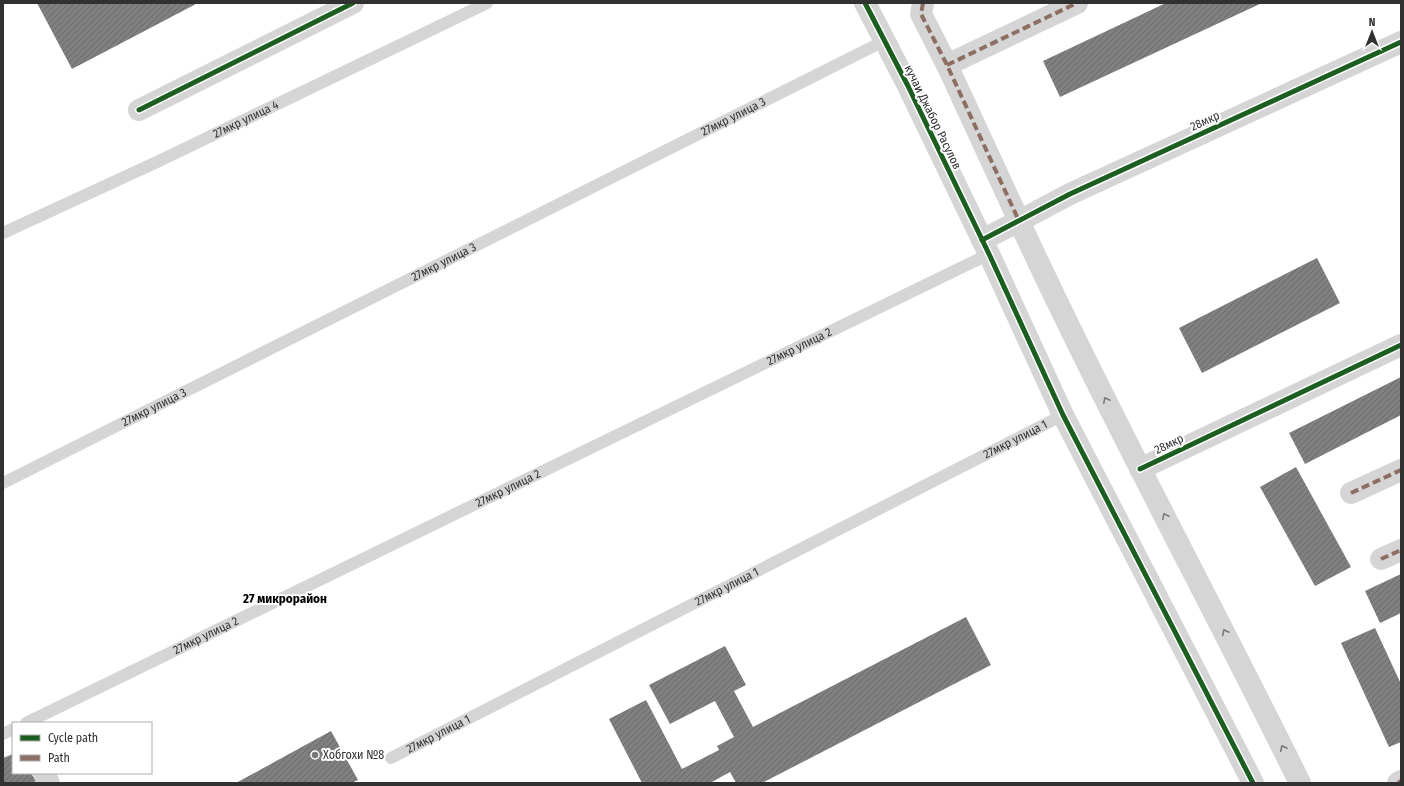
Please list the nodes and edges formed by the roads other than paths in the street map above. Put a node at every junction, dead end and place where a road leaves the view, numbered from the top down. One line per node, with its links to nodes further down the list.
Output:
1 (354, 3): 9 (street)
2 (487, 3): 11 (lane, 27мкр улица 4)
3 (865, 3): 6 (street, кучаи Джабор Расулов)
4 (1077, 3): 8 (street)
5 (920, 7): 8 (street)
6 (884, 41): 12 (street, кучаи Джабор Расулов); 17 (lane, 27мкр улица 3)
7 (1401, 42): 10 (street, 28мкр)
8 (947, 65): 10 (street)
9 (139, 110)
10 (1019, 221): 12 (street, 28мкр); 15 (street, one-way to 10)
11 (3, 233)
12 (986, 247): 14 (street, кучаи Джабор Расулов); 21 (lane, 27мкр улица 2)
13 (1401, 345): 15 (street, 28мкр)
14 (1063, 415): 24 (lane, 27мкр улица 1); 28 (street, кучаи Джабор Расулов)
15 (1140, 469): 29 (street, one-way to 15)
16 (1401, 470): 18 (street)
17 (3, 483)
18 (1351, 493)
19 (1401, 550): 20 (street)
20 (1381, 559)
21 (28, 722)
22 (12, 730): 23 (lane)
23 (3, 734)
24 (391, 758)
25 (44, 774): 27 (street)
26 (1401, 781): 30 (street)
27 (49, 783)
28 (1253, 783)
29 (1300, 783)
30 (1398, 783)

